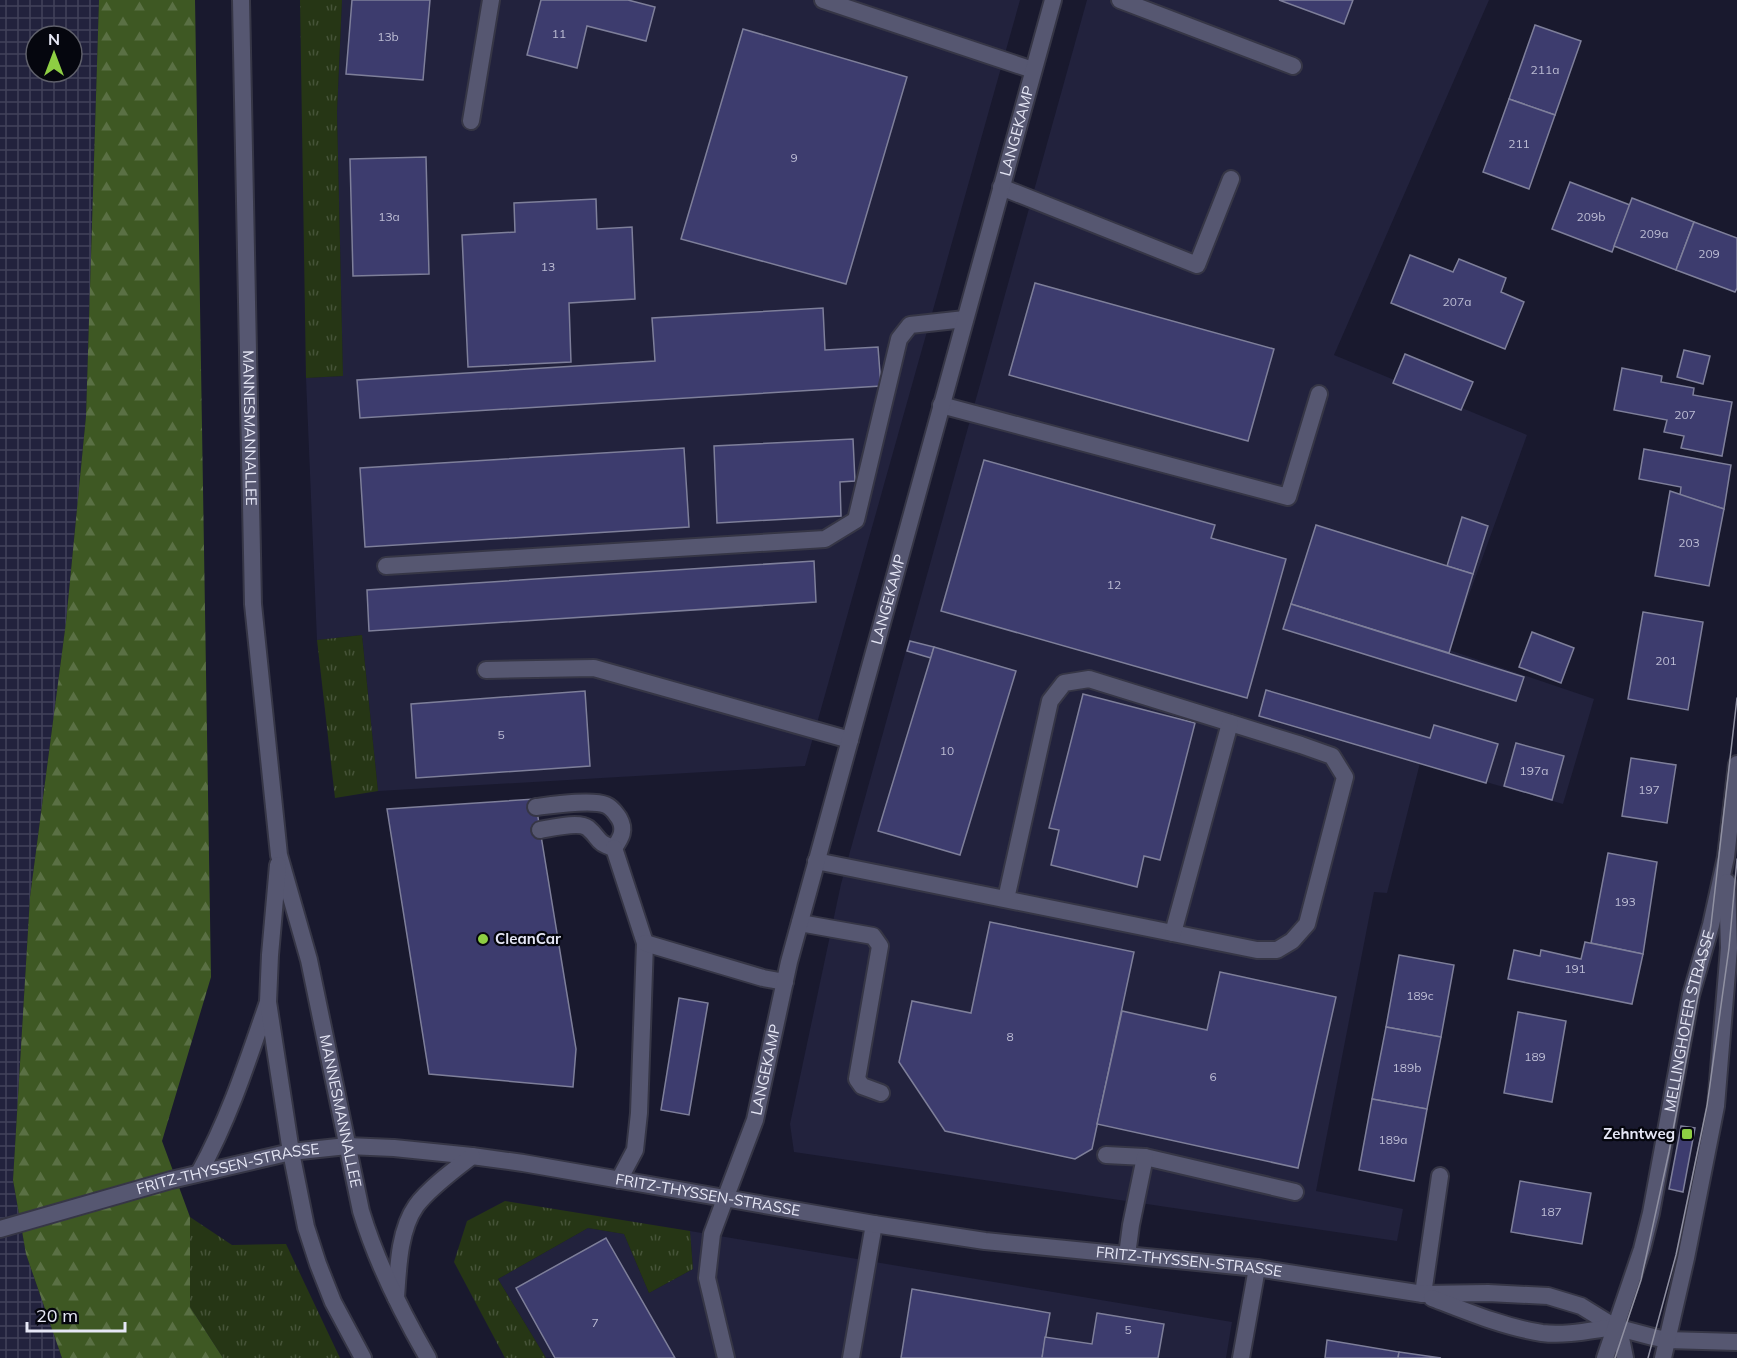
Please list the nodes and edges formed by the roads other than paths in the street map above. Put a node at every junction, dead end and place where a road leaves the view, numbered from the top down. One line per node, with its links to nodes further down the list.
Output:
1 (241, 0): 22 (street, MANNESMANNALLEE)
2 (491, 0): 8 (street)
3 (823, 0): 7 (street)
4 (1053, 0): 7 (street, LANGEKAMP)
5 (1120, 0): 6 (street)
6 (1293, 66)
7 (1033, 69): 10 (street, LANGEKAMP)
8 (471, 121)
9 (1232, 179): 10 (street)
10 (1001, 188): 11 (street, LANGEKAMP)
11 (965, 319): 13 (street, LANGEKAMP); 14 (street)
12 (1319, 394): 13 (street)
13 (942, 405): 17 (street, LANGEKAMP)
14 (386, 566)
15 (486, 670): 17 (street)
16 (1230, 723): 25 (street); 27 (street); 27 (street)
17 (850, 740): 24 (street, LANGEKAMP)
18 (1737, 764): 23 (street, MELLINGHOFER STRASSE)
19 (536, 807): 21 (street)
20 (540, 830): 21 (street)
21 (614, 848): 28 (street)
22 (279, 855): 30 (street, MANNESMANNALLEE); 32 (street, MANNESMANNALLEE)
23 (1726, 857): 48 (street, MELLINGHOFER STRASSE); 49 (street, MELLINGHOFER STRASSE)
24 (816, 861): 25 (street); 26 (street, LANGEKAMP)
25 (1006, 899): 27 (street)
26 (800, 923): 29 (street, LANGEKAMP); 31 (street)
27 (1173, 933)
28 (645, 943): 29 (street); 39 (street)
29 (785, 982): 41 (street, LANGEKAMP)
30 (268, 1002): 33 (street, MANNESMANNALLEE); 37 (street)
31 (881, 1093)
32 (347, 1146): 33 (street, FRITZ-THYSSEN-STRASSE); 35 (street, FRITZ-THYSSEN-STRASSE); 47 (street, MANNESMANNALLEE)
33 (291, 1152): 37 (street, FRITZ-THYSSEN-STRASSE); 51 (street, MANNESMANNALLEE)
34 (1106, 1155): 36 (street)
35 (472, 1156): 39 (street, FRITZ-THYSSEN-STRASSE); 47 (street)
36 (1145, 1157): 40 (street); 44 (street)
37 (199, 1173): 43 (street, FRITZ-THYSSEN-STRASSE)
38 (1440, 1176): 46 (street)
39 (619, 1180): 41 (street, FRITZ-THYSSEN-STRASSE)
40 (1295, 1192)
41 (725, 1199): 42 (street, FRITZ-THYSSEN-STRASSE); 53 (street, LANGEKAMP)
42 (874, 1224): 44 (street, FRITZ-THYSSEN-STRASSE); 54 (street)
43 (0, 1229)
44 (1127, 1255): 45 (street, FRITZ-THYSSEN-STRASSE)
45 (1257, 1268): 46 (street, FRITZ-THYSSEN-STRASSE); 55 (street)
46 (1423, 1294): 48 (street, FRITZ-THYSSEN-STRASSE); 48 (street, FRITZ-THYSSEN-STRASSE)
47 (396, 1298): 52 (street, MANNESMANNALLEE)
48 (1620, 1328): 49 (street); 56 (street, MELLINGHOFER STRASSE); 57 (street)
49 (1667, 1340): 50 (street); 58 (street, MELLINGHOFER STRASSE)
50 (1737, 1342)
51 (363, 1358)
52 (428, 1358)
53 (726, 1358)
54 (851, 1358)
55 (1240, 1358)
56 (1605, 1358)
57 (1625, 1358)
58 (1663, 1358)

